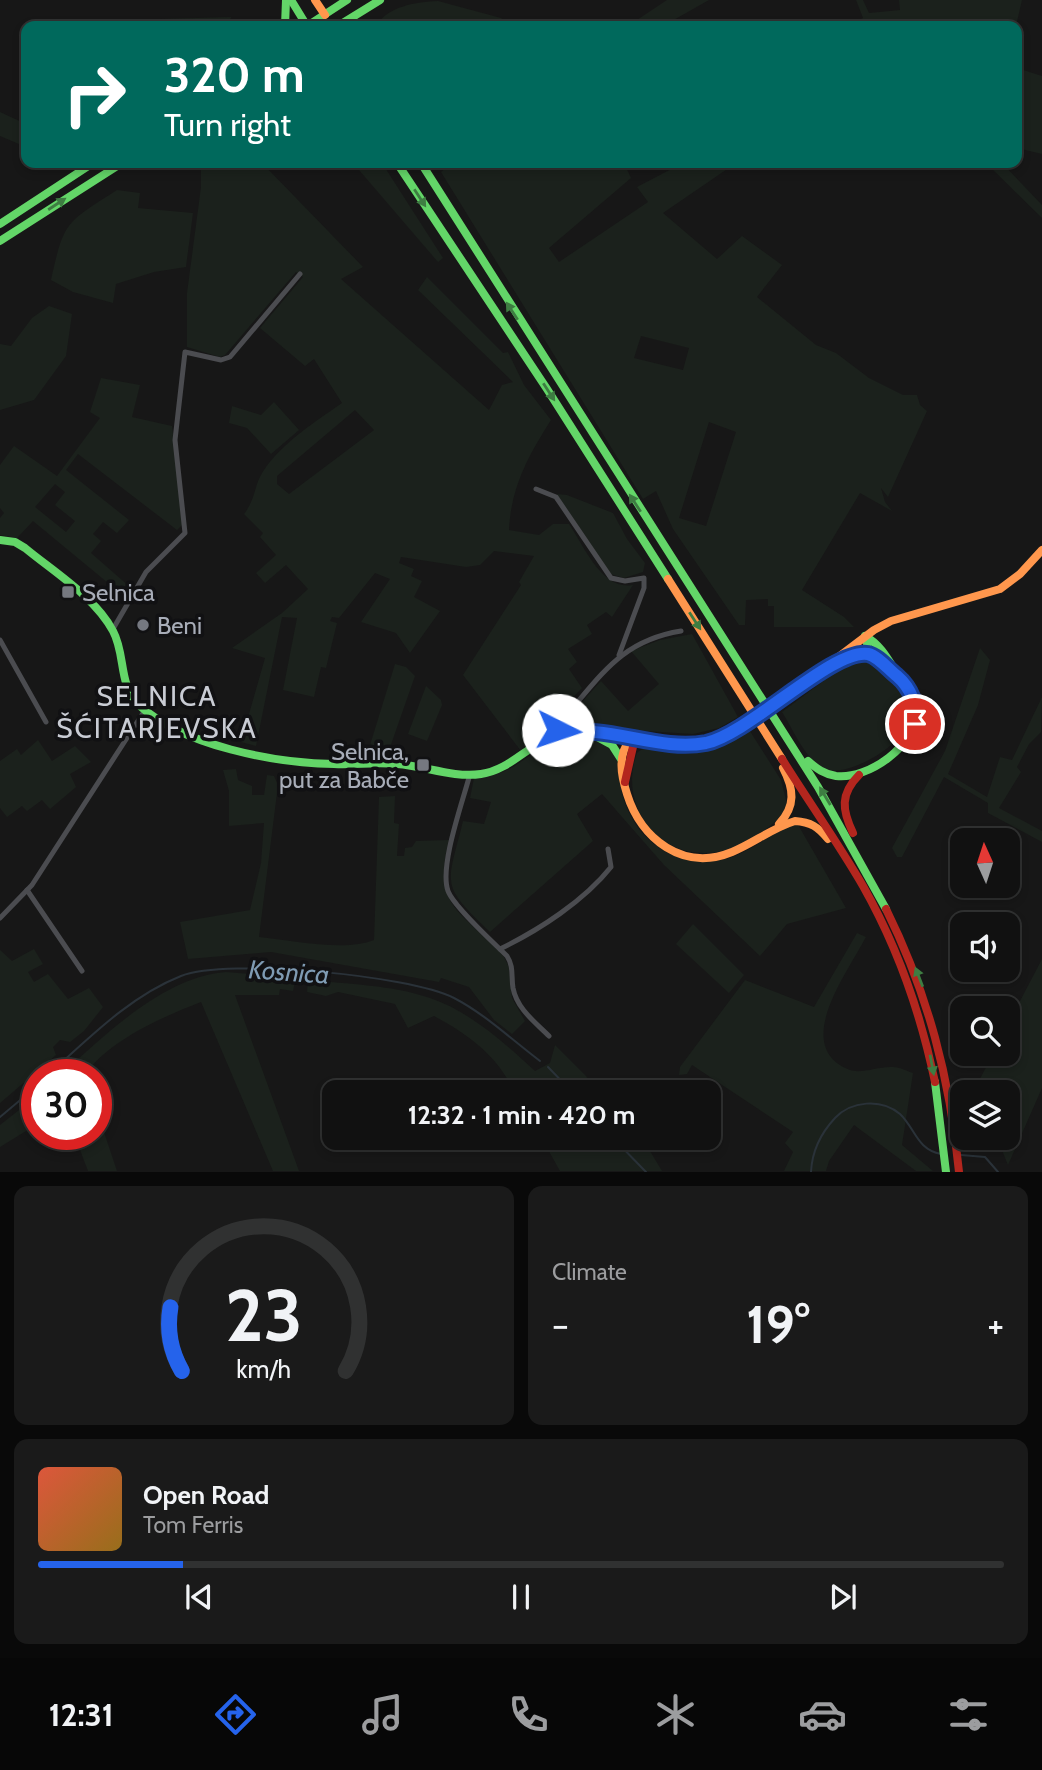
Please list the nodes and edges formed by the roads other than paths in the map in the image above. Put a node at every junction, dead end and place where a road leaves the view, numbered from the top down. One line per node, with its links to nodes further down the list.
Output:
1 (288, 0): 7 (main road); 8 (main road)
2 (315, 0): 6 (main road)
3 (346, 0): 6 (main road)
4 (380, 0): 5 (main road)
5 (366, 8): 11 (main road); 12 (main road)
6 (325, 15): 9 (main road); 10 (main road)
7 (286, 21)
8 (303, 21)
9 (315, 21)
10 (329, 21)
11 (346, 21)
12 (357, 21)
13 (85, 168): 17 (main road)
14 (114, 168): 18 (main road, one-way to 14)
15 (400, 168): 37 (main road, one-way to 37)
16 (424, 168): 36 (main road, one-way to 16)
17 (0, 224)
18 (0, 241)
19 (300, 274): 23 (street)
20 (536, 489): 27 (street)
21 (0, 540): 23 (main road)
22 (1042, 550): 25 (main road)
23 (113, 629): 31 (main road)
24 (681, 631): 27 (street)
25 (865, 636): 28 (main road); 29 (main road); 30 (main road)
26 (0, 640): 32 (street)
27 (619, 655): 34 (street)
28 (874, 656): 29 (main road); 30 (main road)
29 (832, 664): 35 (main road, bridge)
30 (900, 679): 39 (main road)
31 (145, 710): 40 (main road); 46 (street)
32 (46, 722)
33 (588, 732): 34 (main road); 35 (main road); 38 (main road)
34 (558, 734): 40 (main road)
35 (633, 738): 38 (main road); 41 (main road)
36 (787, 740): 39 (main road); 44 (main road, one-way to 36)
37 (779, 751): 42 (main road); 45 (main road)
38 (621, 759): 41 (main road)
39 (865, 769): 44 (main road)
40 (470, 774): 48 (street)
41 (625, 783): 42 (main road)
42 (775, 827): 45 (main road)
43 (608, 849): 48 (street)
44 (859, 855): 52 (main road, one-way to 44)
45 (846, 858): 51 (main road, one-way to 51)
46 (27, 890): 47 (street); 49 (street)
47 (0, 918)
48 (500, 949): 50 (street)
49 (82, 971)
50 (549, 1036)
51 (946, 1170)
52 (959, 1170)

